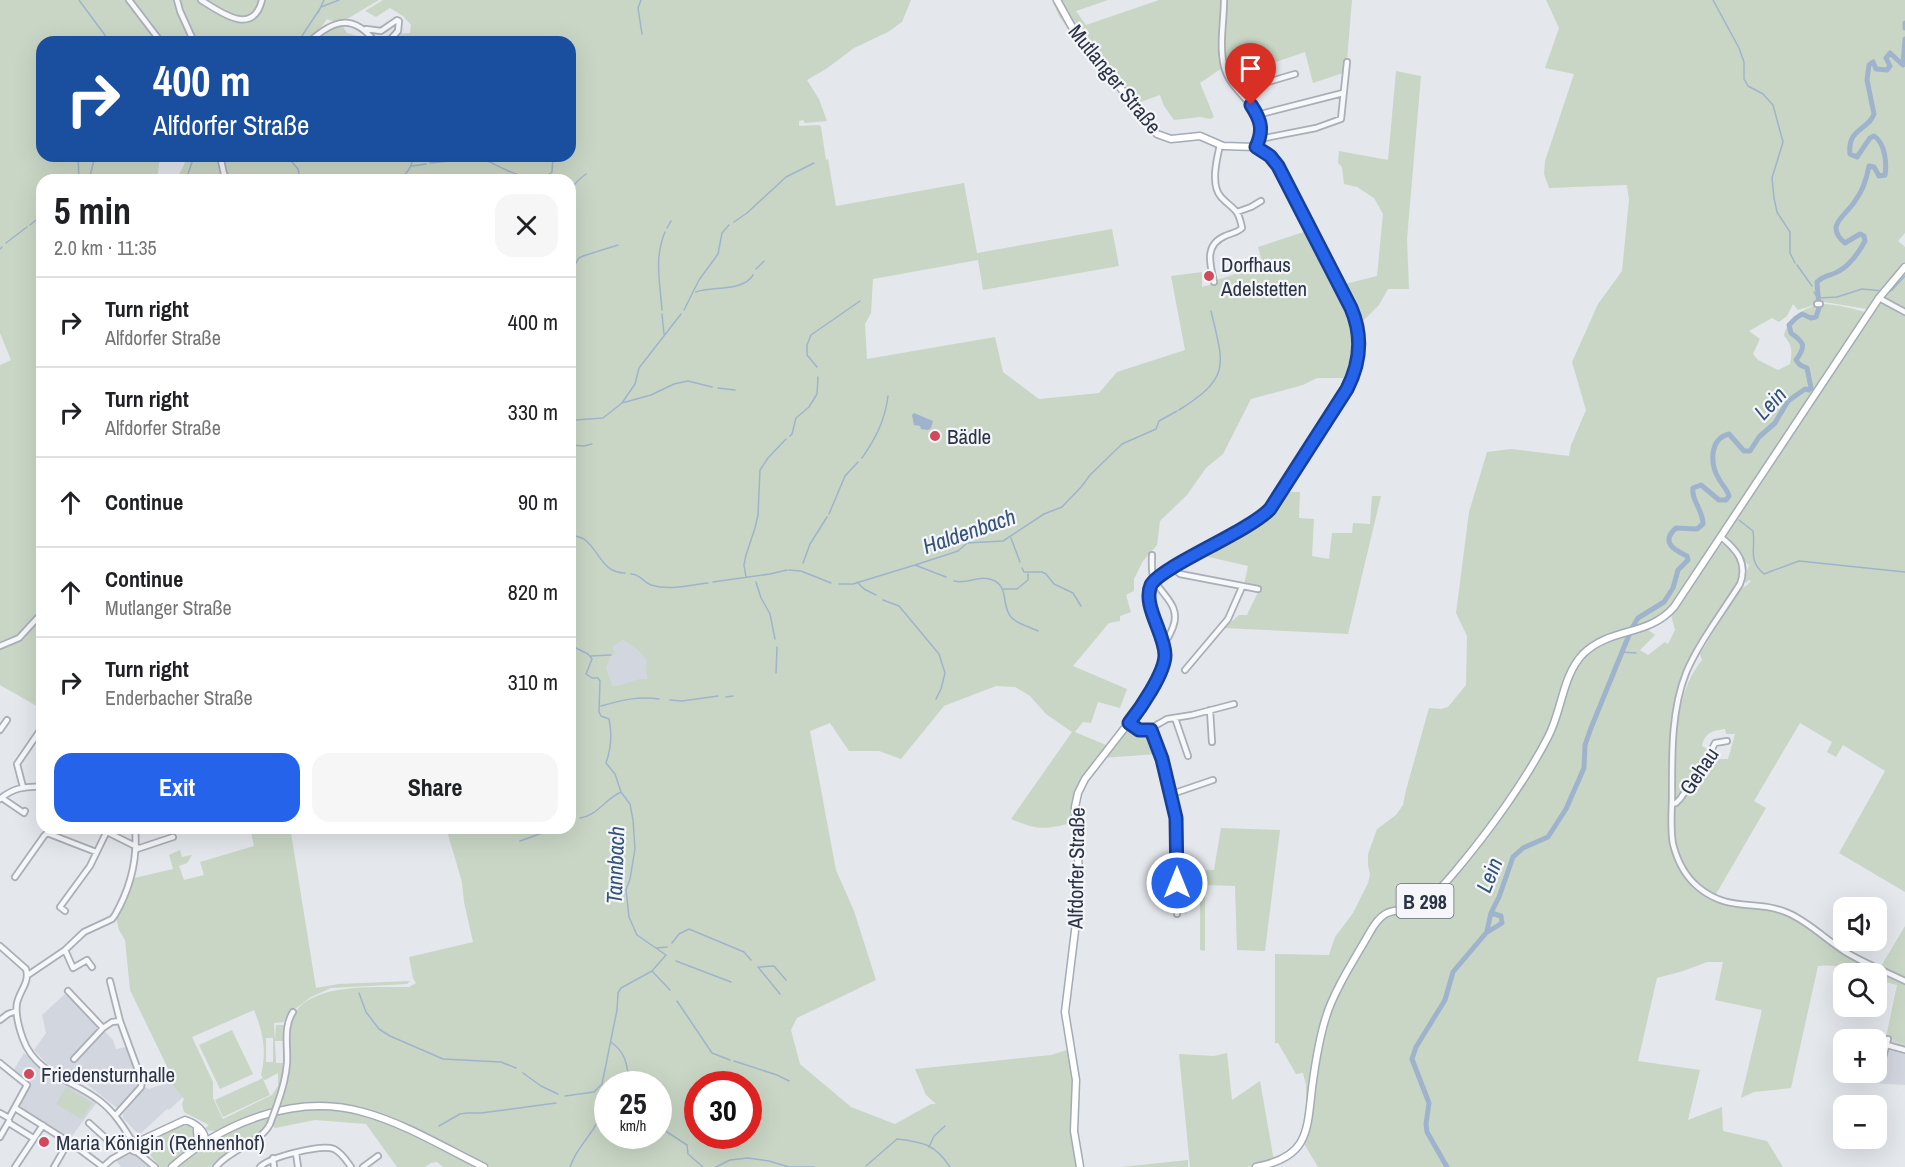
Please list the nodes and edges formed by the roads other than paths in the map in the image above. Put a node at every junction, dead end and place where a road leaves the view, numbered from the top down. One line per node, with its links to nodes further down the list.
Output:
1 (129, 0): 8 (street)
2 (177, 0): 9 (street)
3 (201, 0): 4 (street)
4 (262, 0)
5 (1057, 0): 19 (main road, Mutlanger Straße)
6 (1224, 0): 16 (street)
7 (366, 29): 10 (street); 11 (street); 12 (street)
8 (156, 36)
9 (191, 36)
10 (316, 36)
11 (371, 36)
12 (393, 36)
13 (1347, 62): 15 (street)
14 (1295, 74): 16 (street)
15 (1343, 93): 17 (street); 18 (street)
16 (1245, 96): 17 (street)
17 (1257, 115): 18 (street)
18 (1260, 139): 20 (street)
19 (1220, 145): 20 (main road, Mutlanger Straße); 22 (street)
20 (1256, 147): 29 (main road)
21 (1261, 201): 22 (street)
22 (1237, 212): 24 (street)
23 (1905, 267): 25 (main road, B 298)
24 (1214, 282)
25 (1882, 293): 26 (street); 27 (main road, B 298)
26 (1905, 312)
27 (1721, 537): 55 (street); 116 (main road, B 298)
28 (1152, 555): 30 (street)
29 (1173, 568): 30 (main road); 31 (street)
30 (1154, 580): 34 (main road, Alfdorfer Straße); 34 (street)
31 (1242, 587): 32 (street); 36 (street)
32 (1258, 589)
33 (36, 620): 35 (street)
34 (1162, 642): 41 (main road, Alfdorfer Straße)
35 (0, 646)
36 (1185, 670)
37 (1234, 704): 38 (street)
38 (1210, 710): 39 (street); 46 (street)
39 (1175, 718): 43 (street); 47 (street)
40 (7, 720): 42 (street)
41 (1129, 723): 43 (street); 115 (main road, Alfdorfer Straße)
42 (1, 728)
43 (1151, 730): 52 (street)
44 (36, 736): 49 (street)
45 (1726, 741): 55 (street, Gehau)
46 (1212, 742)
47 (1188, 756)
48 (1213, 780): 51 (street)
49 (23, 787): 50 (street); 54 (street)
50 (36, 787)
51 (1195, 788): 52 (street); 53 (street)
52 (1172, 794): 67 (street)
53 (1198, 795)
54 (1, 798): 56 (street)
55 (1672, 804): 73 (street)
56 (25, 811)
57 (46, 834): 65 (street)
58 (50, 834): 64 (street)
59 (105, 834): 64 (street)
60 (110, 834): 63 (street)
61 (136, 834): 63 (street)
62 (173, 837): 63 (street)
63 (137, 848): 69 (street)
64 (96, 852): 66 (street)
65 (15, 877)
66 (65, 911)
67 (1177, 914)
68 (0, 946): 71 (street)
69 (65, 950): 70 (street); 71 (street)
70 (92, 967)
71 (28, 975): 75 (street)
72 (110, 981): 78 (street)
73 (1905, 981)
74 (68, 992): 79 (street)
75 (16, 1011): 77 (street); 86 (street)
76 (293, 1012): 103 (street, bridge)
77 (0, 1020)
78 (120, 1021): 79 (street); 86 (street)
79 (103, 1028): 82 (street)
80 (1887, 1042): 81 (street)
81 (1905, 1050)
82 (74, 1059)
83 (0, 1063): 84 (street)
84 (15, 1108): 87 (street); 89 (street)
85 (0, 1113): 87 (street)
86 (115, 1116): 96 (street)
87 (9, 1120): 92 (street); 93 (street)
88 (89, 1123): 99 (street)
89 (43, 1125): 93 (street); 94 (street)
90 (200, 1130): 91 (main road); 95 (main road); 96 (main road); 97 (main road)
91 (220, 1133): 95 (main road); 114 (main road)
92 (0, 1137)
93 (33, 1138): 104 (street)
94 (69, 1142): 105 (street); 106 (street)
95 (205, 1142): 97 (main road)
96 (139, 1145): 98 (street); 98 (street); 107 (street)
97 (198, 1146): 108 (main road)
98 (130, 1149): 99 (street)
99 (122, 1153): 106 (street)
100 (296, 1153): 102 (street); 111 (street); 112 (street)
101 (378, 1156): 113 (street)
102 (273, 1158): 109 (street); 110 (street)
103 (219, 1166)
104 (15, 1167)
105 (54, 1167)
106 (103, 1167)
107 (155, 1167)
108 (171, 1167)
109 (260, 1167)
110 (274, 1167)
111 (298, 1167)
112 (351, 1167)
113 (363, 1167)
114 (484, 1167)
115 (1080, 1167)
116 (1256, 1167)

